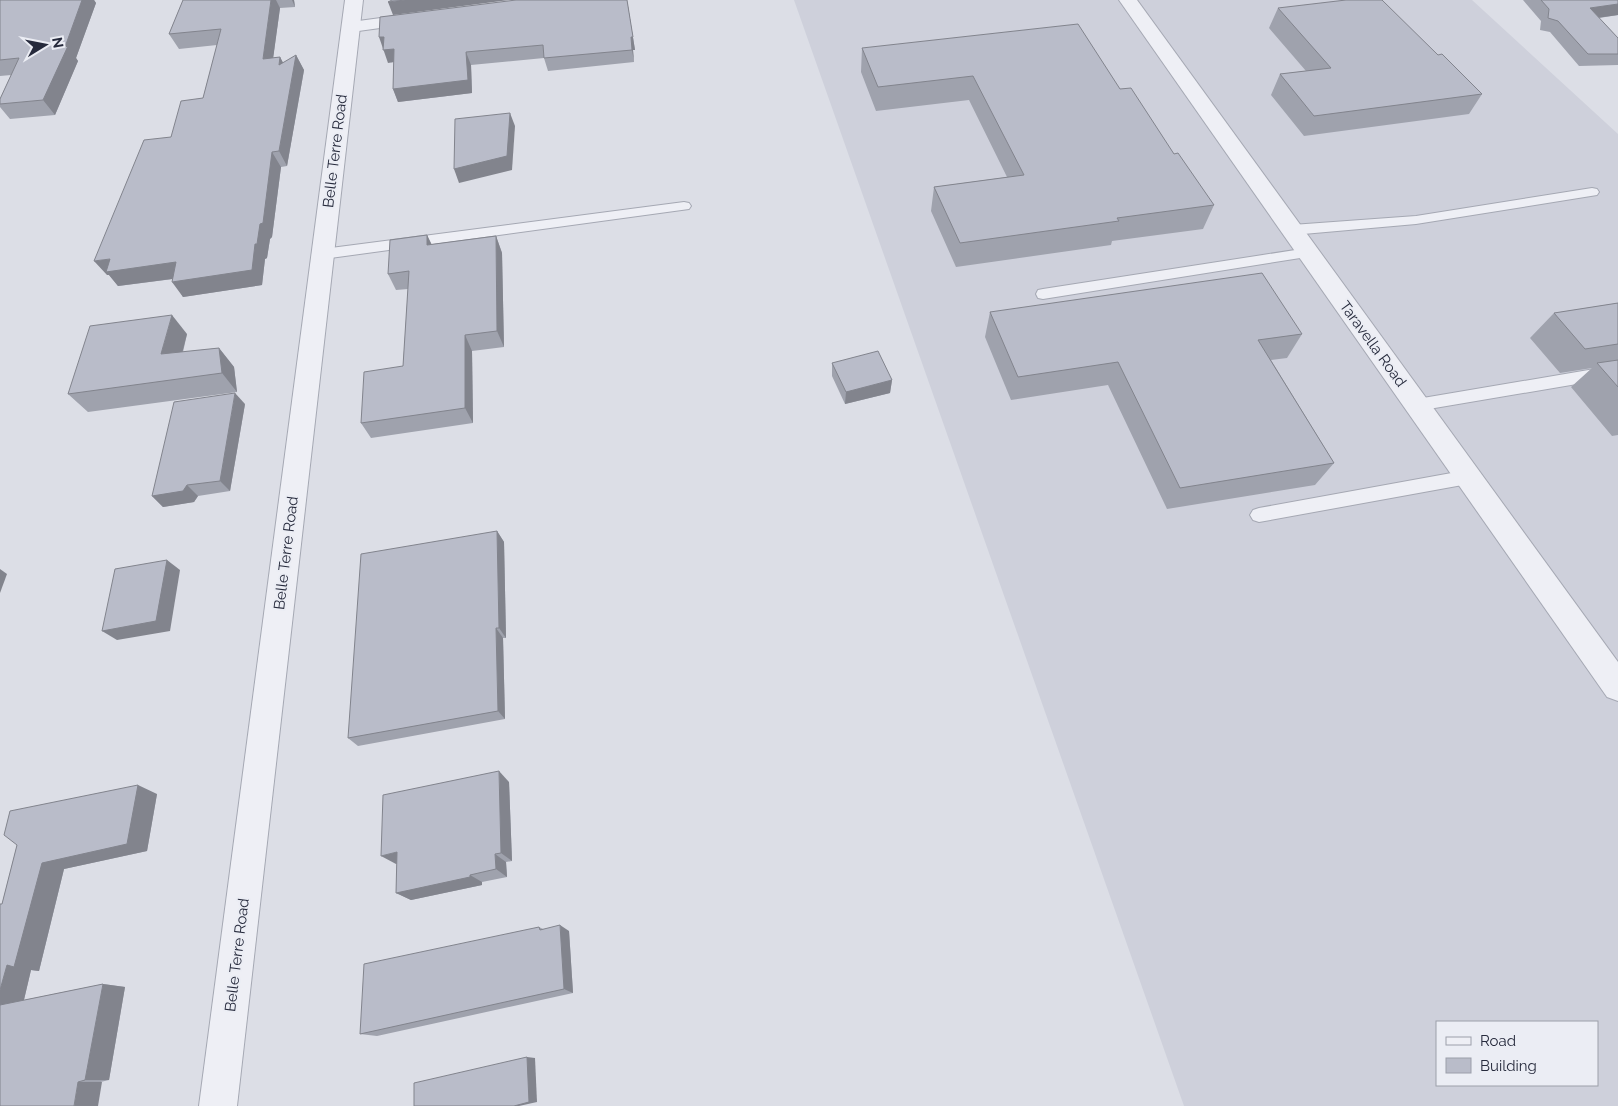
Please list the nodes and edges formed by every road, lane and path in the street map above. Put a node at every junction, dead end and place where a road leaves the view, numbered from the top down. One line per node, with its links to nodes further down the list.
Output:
1 (354, 0): 4 (street, Belle Terre Road)
2 (1128, 0): 7 (street, Taravella Road)
3 (438, 16): 4 (street)
4 (351, 27): 9 (street, Belle Terre Road)
5 (1592, 192): 7 (lane)
6 (684, 206): 9 (lane)
7 (1292, 230): 8 (street, Taravella Road)
8 (1308, 253): 10 (lane); 12 (street, Taravella Road)
9 (323, 254): 16 (street, Belle Terre Road)
10 (1043, 294)
11 (1618, 371): 12 (lane)
12 (1417, 405): 13 (street, Taravella Road)
13 (1468, 477): 14 (lane); 15 (street, Taravella Road)
14 (1259, 515)
15 (1617, 683)
16 (218, 1106)

